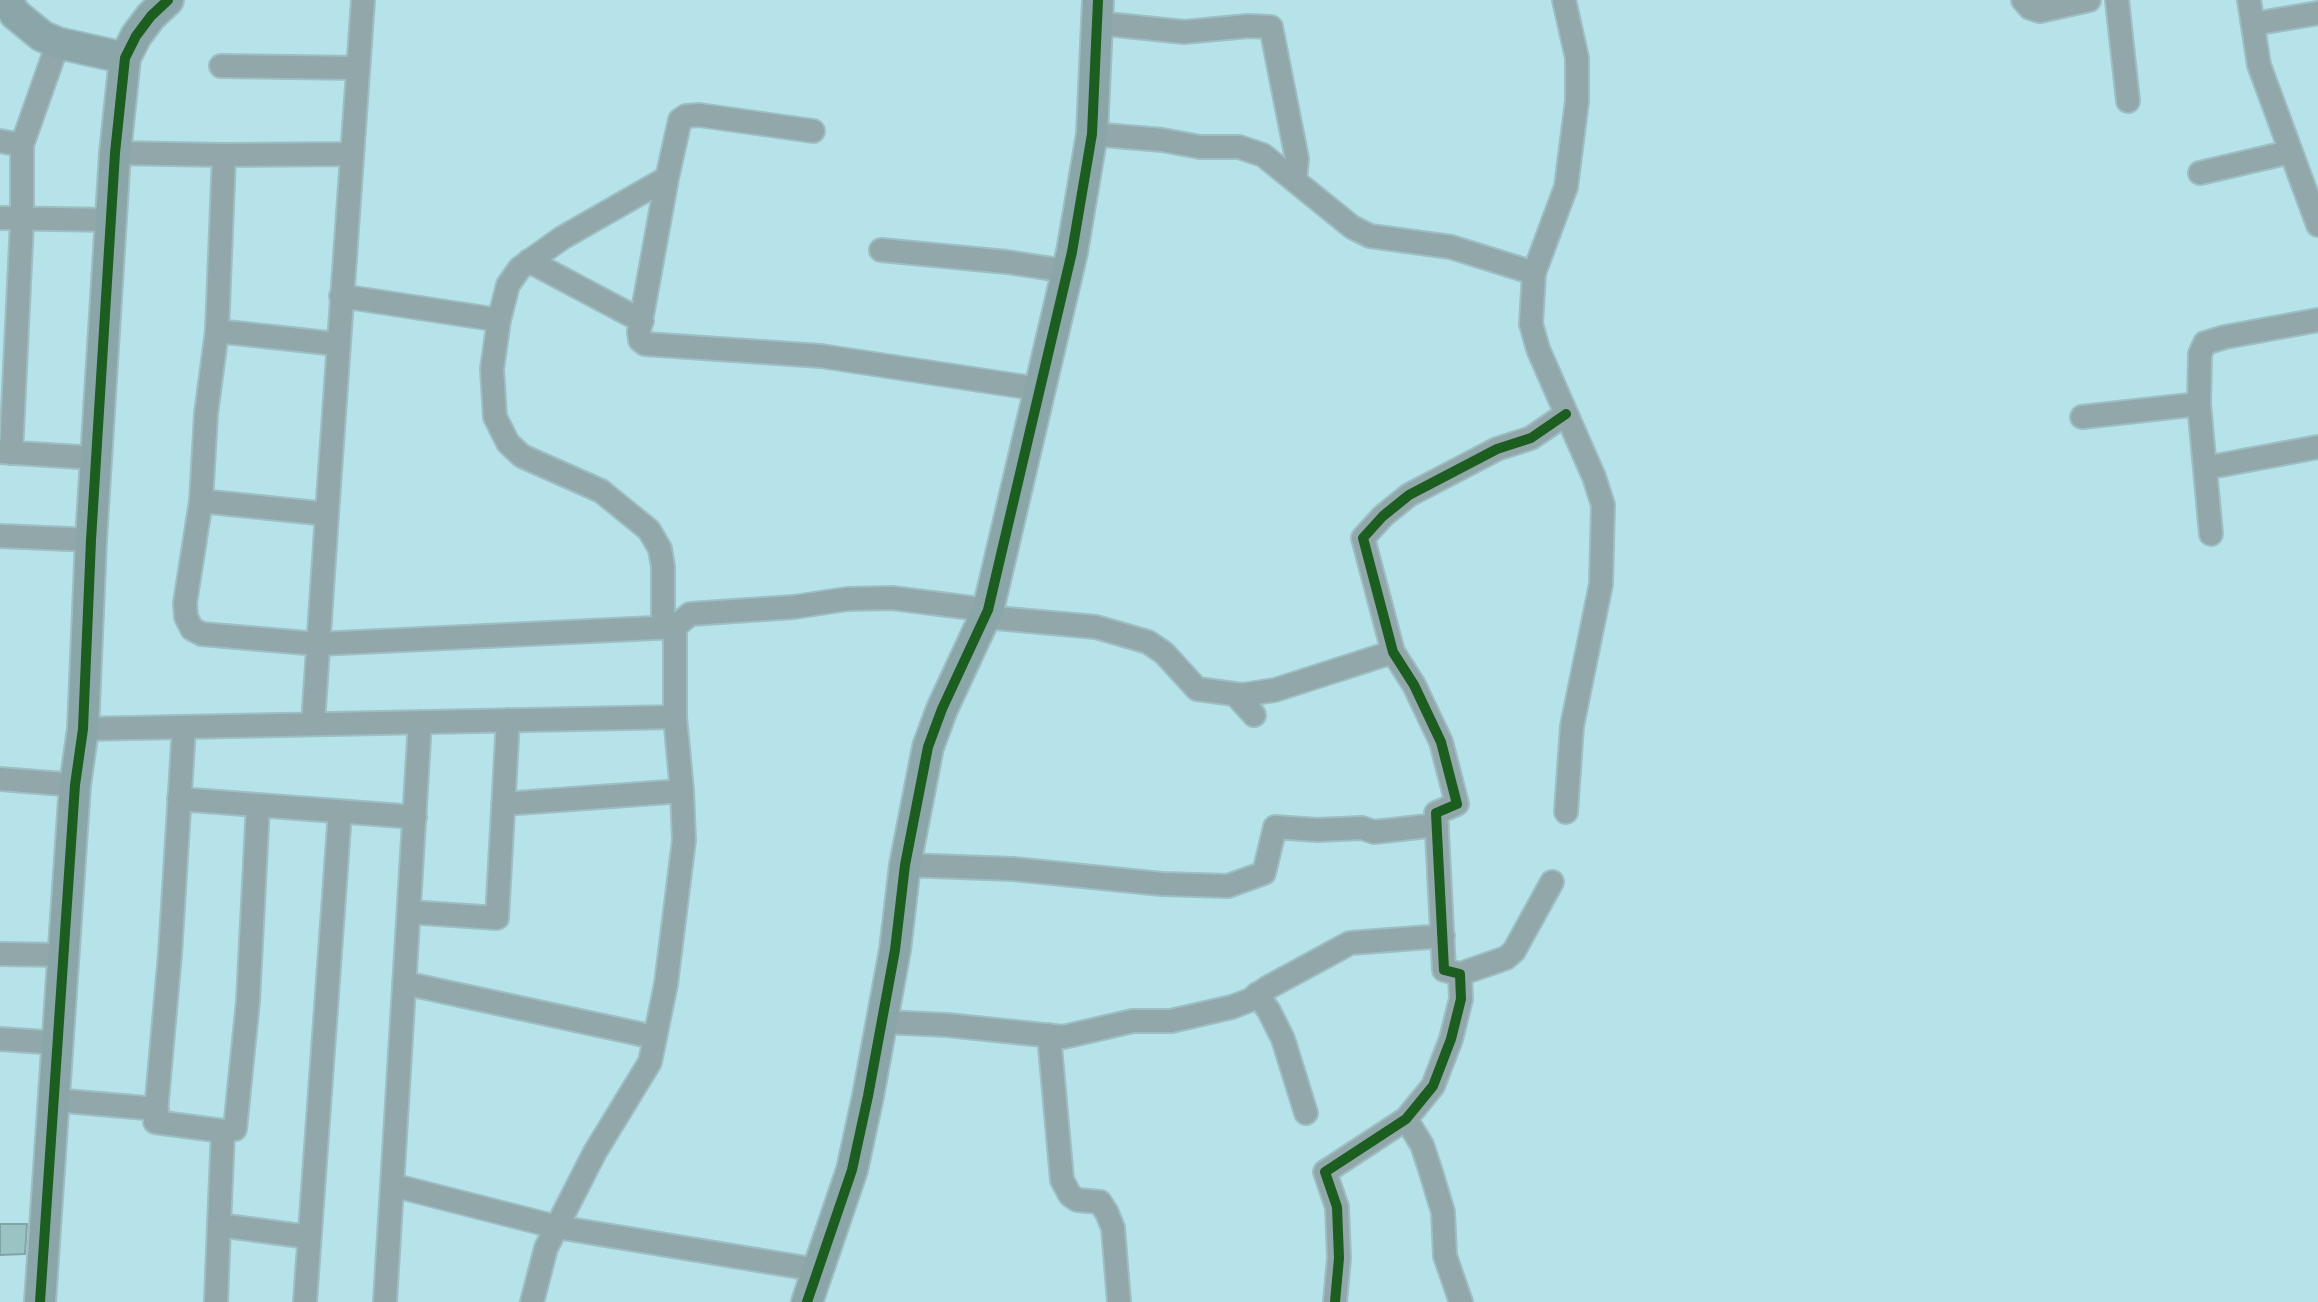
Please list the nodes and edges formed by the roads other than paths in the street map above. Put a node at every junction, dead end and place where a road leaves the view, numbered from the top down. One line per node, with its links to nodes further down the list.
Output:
1 (7, 0): 12 (street)
2 (168, 0): 13 (street)
3 (363, 0): 15 (street)
4 (1564, 0): 33 (street)
5 (2023, 0): 6 (street)
6 (2089, 0)
7 (2117, 0): 16 (street)
8 (2249, 0): 11 (street)
9 (1097, 12): 18 (street); 26 (street)
10 (2318, 13): 11 (street)
11 (2253, 24): 20 (street)
12 (58, 43): 13 (street); 19 (street)
13 (125, 58): 21 (street)
14 (221, 66): 15 (street)
15 (358, 68): 22 (street)
16 (2128, 101)
17 (813, 131): 25 (street)
18 (1092, 134): 26 (street); 32 (street)
19 (11, 143): 27 (street)
20 (2290, 152): 24 (street); 29 (street)
21 (115, 153): 23 (street); 28 (street)
22 (351, 154): 23 (street); 34 (street)
23 (224, 155): 38 (street)
24 (2200, 173)
25 (667, 178): 31 (street); 37 (street)
26 (1295, 179): 33 (street)
27 (11, 219): 28 (street); 45 (street)
28 (109, 220): 46 (street)
29 (2318, 225)
30 (881, 250): 32 (street)
31 (529, 261): 35 (street); 37 (street)
32 (1066, 271): 40 (street)
33 (1534, 273): 42 (street)
34 (341, 296): 35 (street); 39 (street)
35 (499, 320): 54 (street)
36 (2318, 320): 41 (street)
37 (642, 321): 40 (street)
38 (217, 331): 39 (street); 48 (street)
39 (337, 344): 49 (street)
40 (1039, 389): 53 (street)
41 (2199, 404): 43 (street); 47 (street)
42 (1566, 414): 56 (street); 72 (street)
43 (2082, 417)
44 (2318, 447): 47 (street)
45 (6, 453): 46 (street)
46 (95, 458): 51 (street)
47 (2205, 468): 50 (street)
48 (201, 501): 49 (street); 55 (street)
49 (327, 514): 55 (street)
50 (2211, 534)
51 (91, 540): 52 (street); 64 (street)
52 (0, 543)
53 (986, 614): 54 (street); 57 (street); 75 (street)
54 (669, 628): 55 (street); 59 (street)
55 (318, 644): 62 (street)
56 (1393, 652): 57 (street); 74 (street)
57 (1235, 694): 58 (street)
58 (1254, 715)
59 (675, 717): 60 (street); 67 (street)
60 (508, 720): 61 (street); 69 (street)
61 (420, 722): 62 (street); 73 (street)
62 (313, 724): 63 (street)
63 (184, 727): 64 (street); 68 (street)
64 (83, 729): 66 (street)
65 (0, 779): 66 (street)
66 (75, 785): 80 (street)
67 (682, 791): 69 (street); 86 (street)
68 (179, 799): 70 (street); 90 (street)
69 (503, 804): 77 (street)
70 (258, 805): 71 (street); 93 (street)
71 (340, 812): 73 (street); 97 (street)
72 (1566, 812)
73 (415, 817): 77 (street)
74 (1437, 825): 75 (street); 78 (street)
75 (905, 865): 84 (street)
76 (1552, 882): 81 (street)
77 (409, 912): 82 (street)
78 (1443, 936): 81 (street); 83 (street)
79 (0, 954): 80 (street)
80 (64, 955): 88 (street)
81 (1460, 974): 92 (street)
82 (404, 983): 86 (street); 94 (street)
83 (1257, 994): 85 (street); 91 (street)
84 (883, 1022): 85 (street); 98 (street)
85 (1049, 1035): 105 (street)
86 (654, 1037): 96 (street)
87 (0, 1039): 88 (street)
88 (58, 1043): 89 (street)
89 (54, 1100): 90 (street); 99 (street)
90 (157, 1109): 93 (street)
91 (1306, 1113)
92 (1406, 1119): 106 (street); 107 (street)
93 (223, 1131): 95 (street)
94 (392, 1185): 96 (street); 102 (street)
95 (219, 1225): 97 (street); 100 (street)
96 (557, 1227): 98 (street); 103 (street)
97 (309, 1237): 101 (street)
98 (818, 1270): 104 (street)
99 (40, 1302)
100 (216, 1302)
101 (305, 1302)
102 (385, 1302)
103 (532, 1302)
104 (807, 1302)
105 (1119, 1302)
106 (1335, 1302)
107 (1461, 1302)

